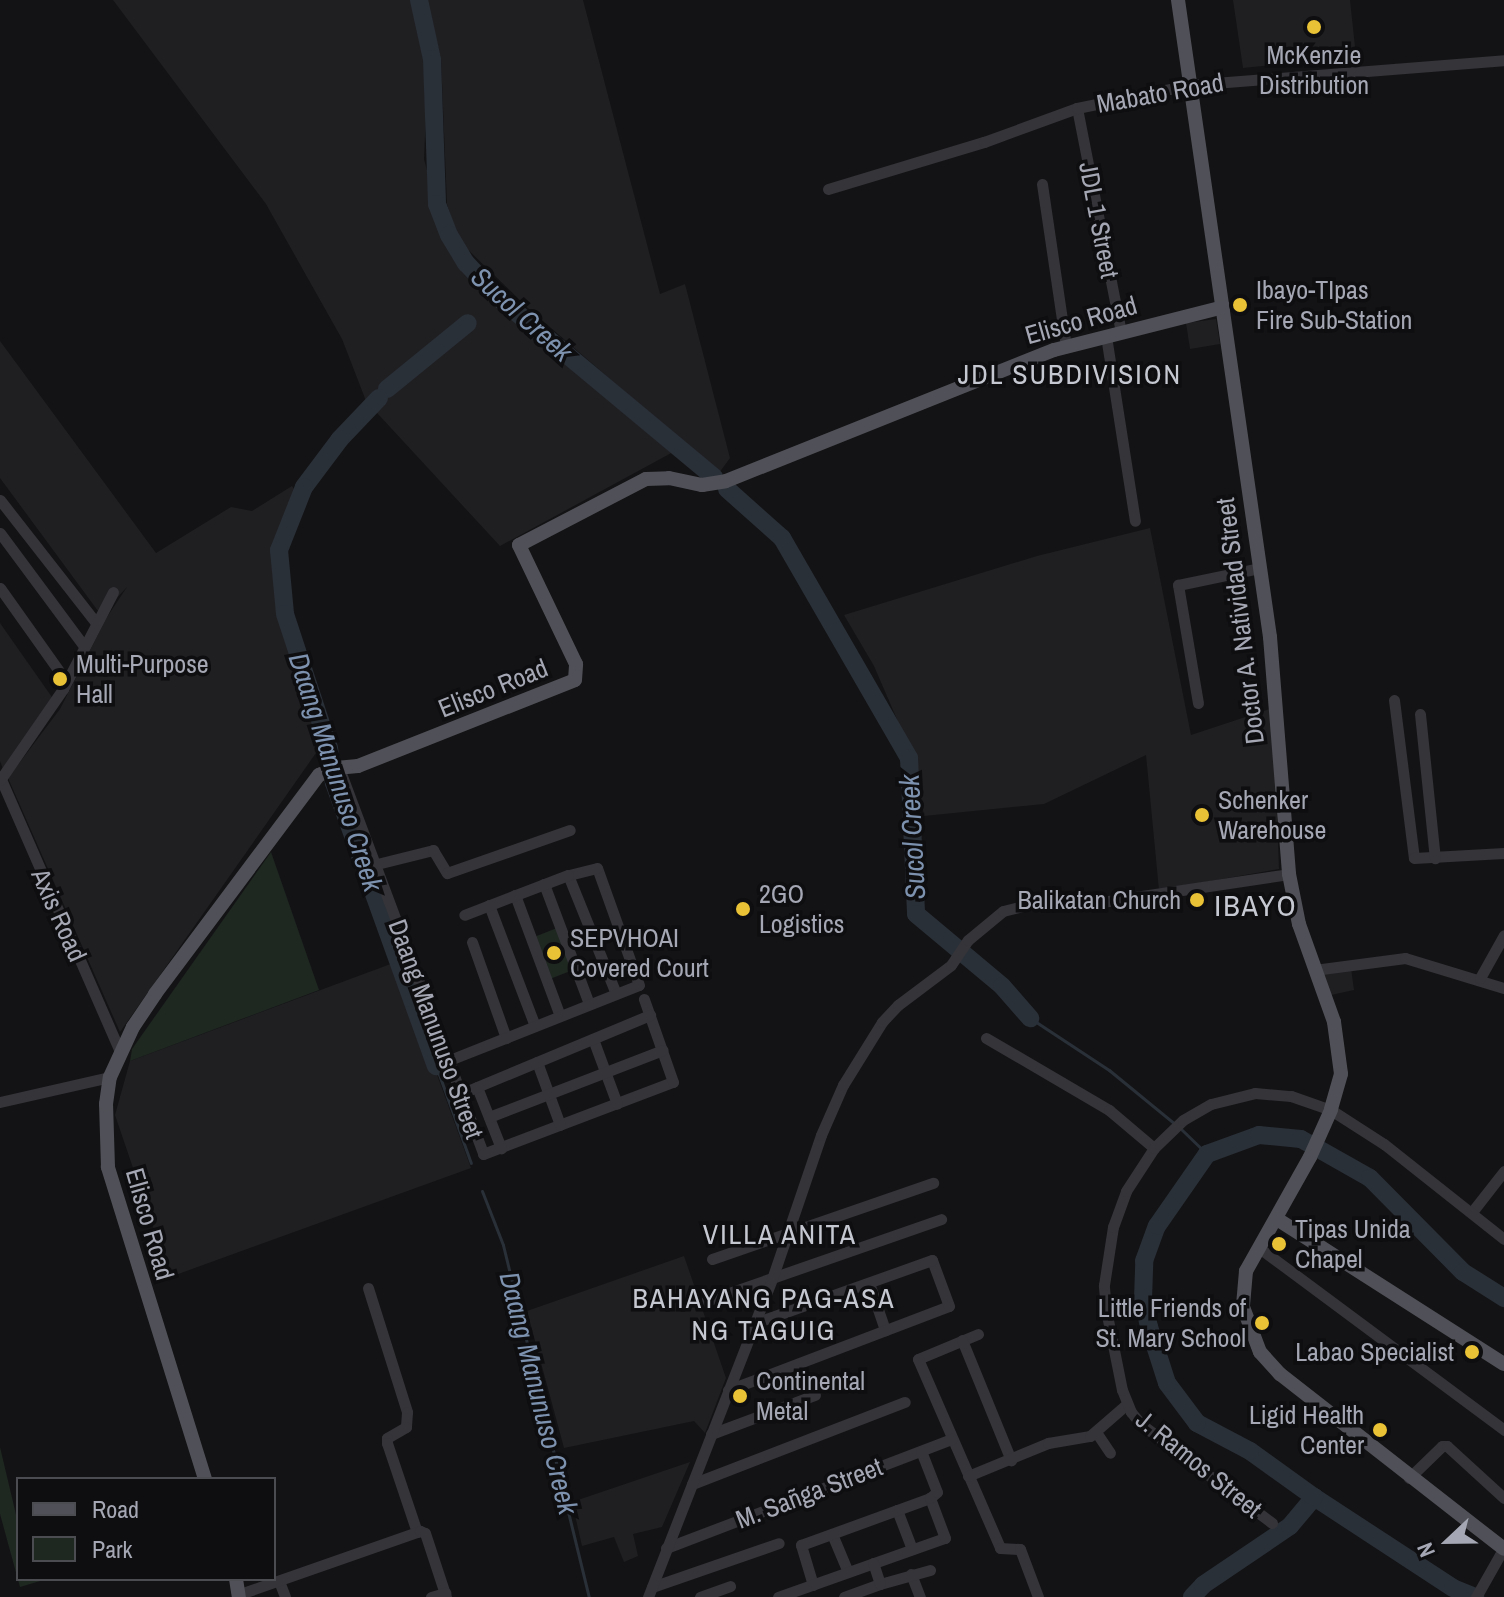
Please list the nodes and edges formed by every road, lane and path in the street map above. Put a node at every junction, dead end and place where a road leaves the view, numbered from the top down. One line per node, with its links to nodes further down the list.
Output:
1 (1178, 0): 3 (main road, Doctor A. Natividad Street)
2 (1504, 60): 3 (street, Mabato Road)
3 (1189, 85): 4 (street, Mabato Road); 7 (main road, Doctor A. Natividad Street)
4 (1077, 108): 6 (street, Mabato Road); 8 (street, JDL 1 Street)
5 (1042, 184): 10 (street)
6 (828, 189)
7 (1224, 307): 8 (main road, Elisco Road); 14 (main road, Doctor A. Natividad Street)
8 (1121, 332): 9 (main road, Elisco Road)
9 (1106, 336): 10 (main road, Elisco Road); 12 (street)
10 (1066, 347): 25 (main road, Elisco Road)
11 (0, 500): 17 (street)
12 (1135, 521)
13 (0, 533): 18 (street)
14 (1260, 568): 21 (street); 31 (main road, Doctor A. Natividad Street)
15 (0, 588): 19 (street)
16 (113, 592): 17 (street)
17 (96, 623): 18 (street)
18 (84, 646): 19 (street)
19 (66, 681): 26 (street)
20 (1394, 700): 24 (street)
21 (1198, 703)
22 (1420, 714): 23 (street)
23 (1423, 749): 24 (street); 29 (street)
24 (1400, 752): 29 (street)
25 (334, 769): 30 (street, Daang Manunuso Street); 52 (main road, Elisco Road)
26 (1, 779): 52 (street, Axis Road)
27 (570, 830): 30 (street)
28 (1504, 853): 29 (street)
29 (1435, 858)
30 (377, 864): 53 (street, Daang Manunuso Street)
31 (1289, 874): 39 (main road, Doctor A. Natividad Street); 72 (street)
32 (568, 875): 33 (street); 42 (street); 42 (street)
33 (544, 884): 34 (street); 44 (street)
34 (515, 895): 35 (street); 46 (street)
35 (489, 905): 36 (street); 47 (street)
36 (464, 915)
37 (1504, 935): 40 (street)
38 (472, 942): 48 (street)
39 (1314, 970): 40 (street); 62 (main road, Doctor A. Natividad Street)
40 (1480, 978): 41 (street)
41 (1504, 988)
42 (616, 994): 44 (street)
43 (644, 999): 45 (street)
44 (589, 1004): 46 (street)
45 (650, 1015): 50 (street); 51 (street)
46 (560, 1016): 47 (street)
47 (535, 1026): 48 (street)
48 (506, 1038): 53 (street)
49 (986, 1038): 66 (street)
50 (593, 1039): 54 (street); 55 (street)
51 (663, 1050): 55 (street); 61 (street)
52 (120, 1052): 56 (main road, Elisco Road)
53 (447, 1061): 58 (street, Daang Manunuso Street)
54 (537, 1062): 57 (street); 59 (street)
55 (605, 1072): 59 (street); 61 (street)
56 (110, 1077): 60 (street); 97 (main road, Elisco Road)
57 (477, 1087): 58 (street); 63 (street)
58 (460, 1094): 65 (street, Daang Manunuso Street)
59 (548, 1094): 63 (street); 64 (street)
60 (0, 1102)
61 (617, 1104): 64 (street)
62 (1331, 1110): 66 (street, J. Ramos Street); 69 (street, J. Ramos Street); 71 (main road, Doctor A. Natividad Street)
63 (489, 1117): 65 (street)
64 (560, 1125): 65 (street)
65 (501, 1148)
66 (1154, 1148): 88 (street, J. Ramos Street)
67 (1504, 1171): 69 (street)
68 (933, 1183): 72 (street)
69 (1472, 1212): 73 (street, J. Ramos Street)
70 (941, 1219): 76 (street)
71 (1277, 1219): 74 (main road, Doctor A. Natividad Street); 84 (main road)
72 (787, 1235): 75 (street); 76 (street)
73 (1504, 1239)
74 (1258, 1247): 89 (street); 98 (main road, Doctor A. Natividad Street)
75 (712, 1259)
76 (772, 1279): 79 (street); 80 (street)
77 (869, 1283): 80 (street); 81 (street); 81 (street)
78 (368, 1288): 104 (street)
79 (706, 1301)
80 (755, 1323): 85 (street)
81 (885, 1330): 85 (street)
82 (978, 1334): 83 (street)
83 (962, 1340): 92 (street); 95 (street)
84 (1504, 1364)
85 (728, 1390): 91 (street)
86 (815, 1395): 91 (street)
87 (905, 1402): 99 (street)
88 (1127, 1404): 90 (street, J. Ramos Street); 103 (street, J. Ramos Street)
89 (1504, 1430)
90 (1096, 1432): 94 (street); 95 (street, J. Ramos Street)
91 (711, 1434): 99 (street)
92 (952, 1439): 93 (street, M. Sañga Street); 96 (street)
93 (921, 1451): 100 (street); 109 (street, M. Sañga Street)
94 (1110, 1453)
95 (1011, 1460): 96 (street, J. Ramos Street)
96 (968, 1476): 130 (street)
97 (204, 1477)
98 (1409, 1478): 101 (street); 111 (main road)
99 (692, 1484): 109 (street)
100 (930, 1498): 102 (street); 107 (street)
101 (1504, 1498)
102 (897, 1510): 105 (street); 110 (street)
103 (1272, 1523)
104 (421, 1533): 116 (street); 122 (street)
105 (832, 1534): 114 (street); 118 (street)
106 (959, 1535): 107 (street)
107 (945, 1538): 110 (street)
108 (779, 1543): 121 (street)
109 (666, 1548): 121 (street)
110 (912, 1549): 112 (street)
111 (1503, 1550): 123 (street)
112 (873, 1563): 114 (street); 117 (street)
113 (930, 1570): 115 (street)
114 (848, 1572): 118 (street)
115 (911, 1574): 117 (street); 129 (street)
116 (279, 1581): 120 (street); 124 (street)
117 (880, 1584): 128 (street)
118 (813, 1585): 127 (street)
119 (730, 1586): 126 (street)
120 (238, 1590)
121 (650, 1592)
122 (445, 1595): 125 (street)
123 (1477, 1596)
124 (285, 1597)
125 (431, 1597)
126 (700, 1597)
127 (778, 1597)
128 (844, 1597)
129 (920, 1597)
130 (1038, 1597)

